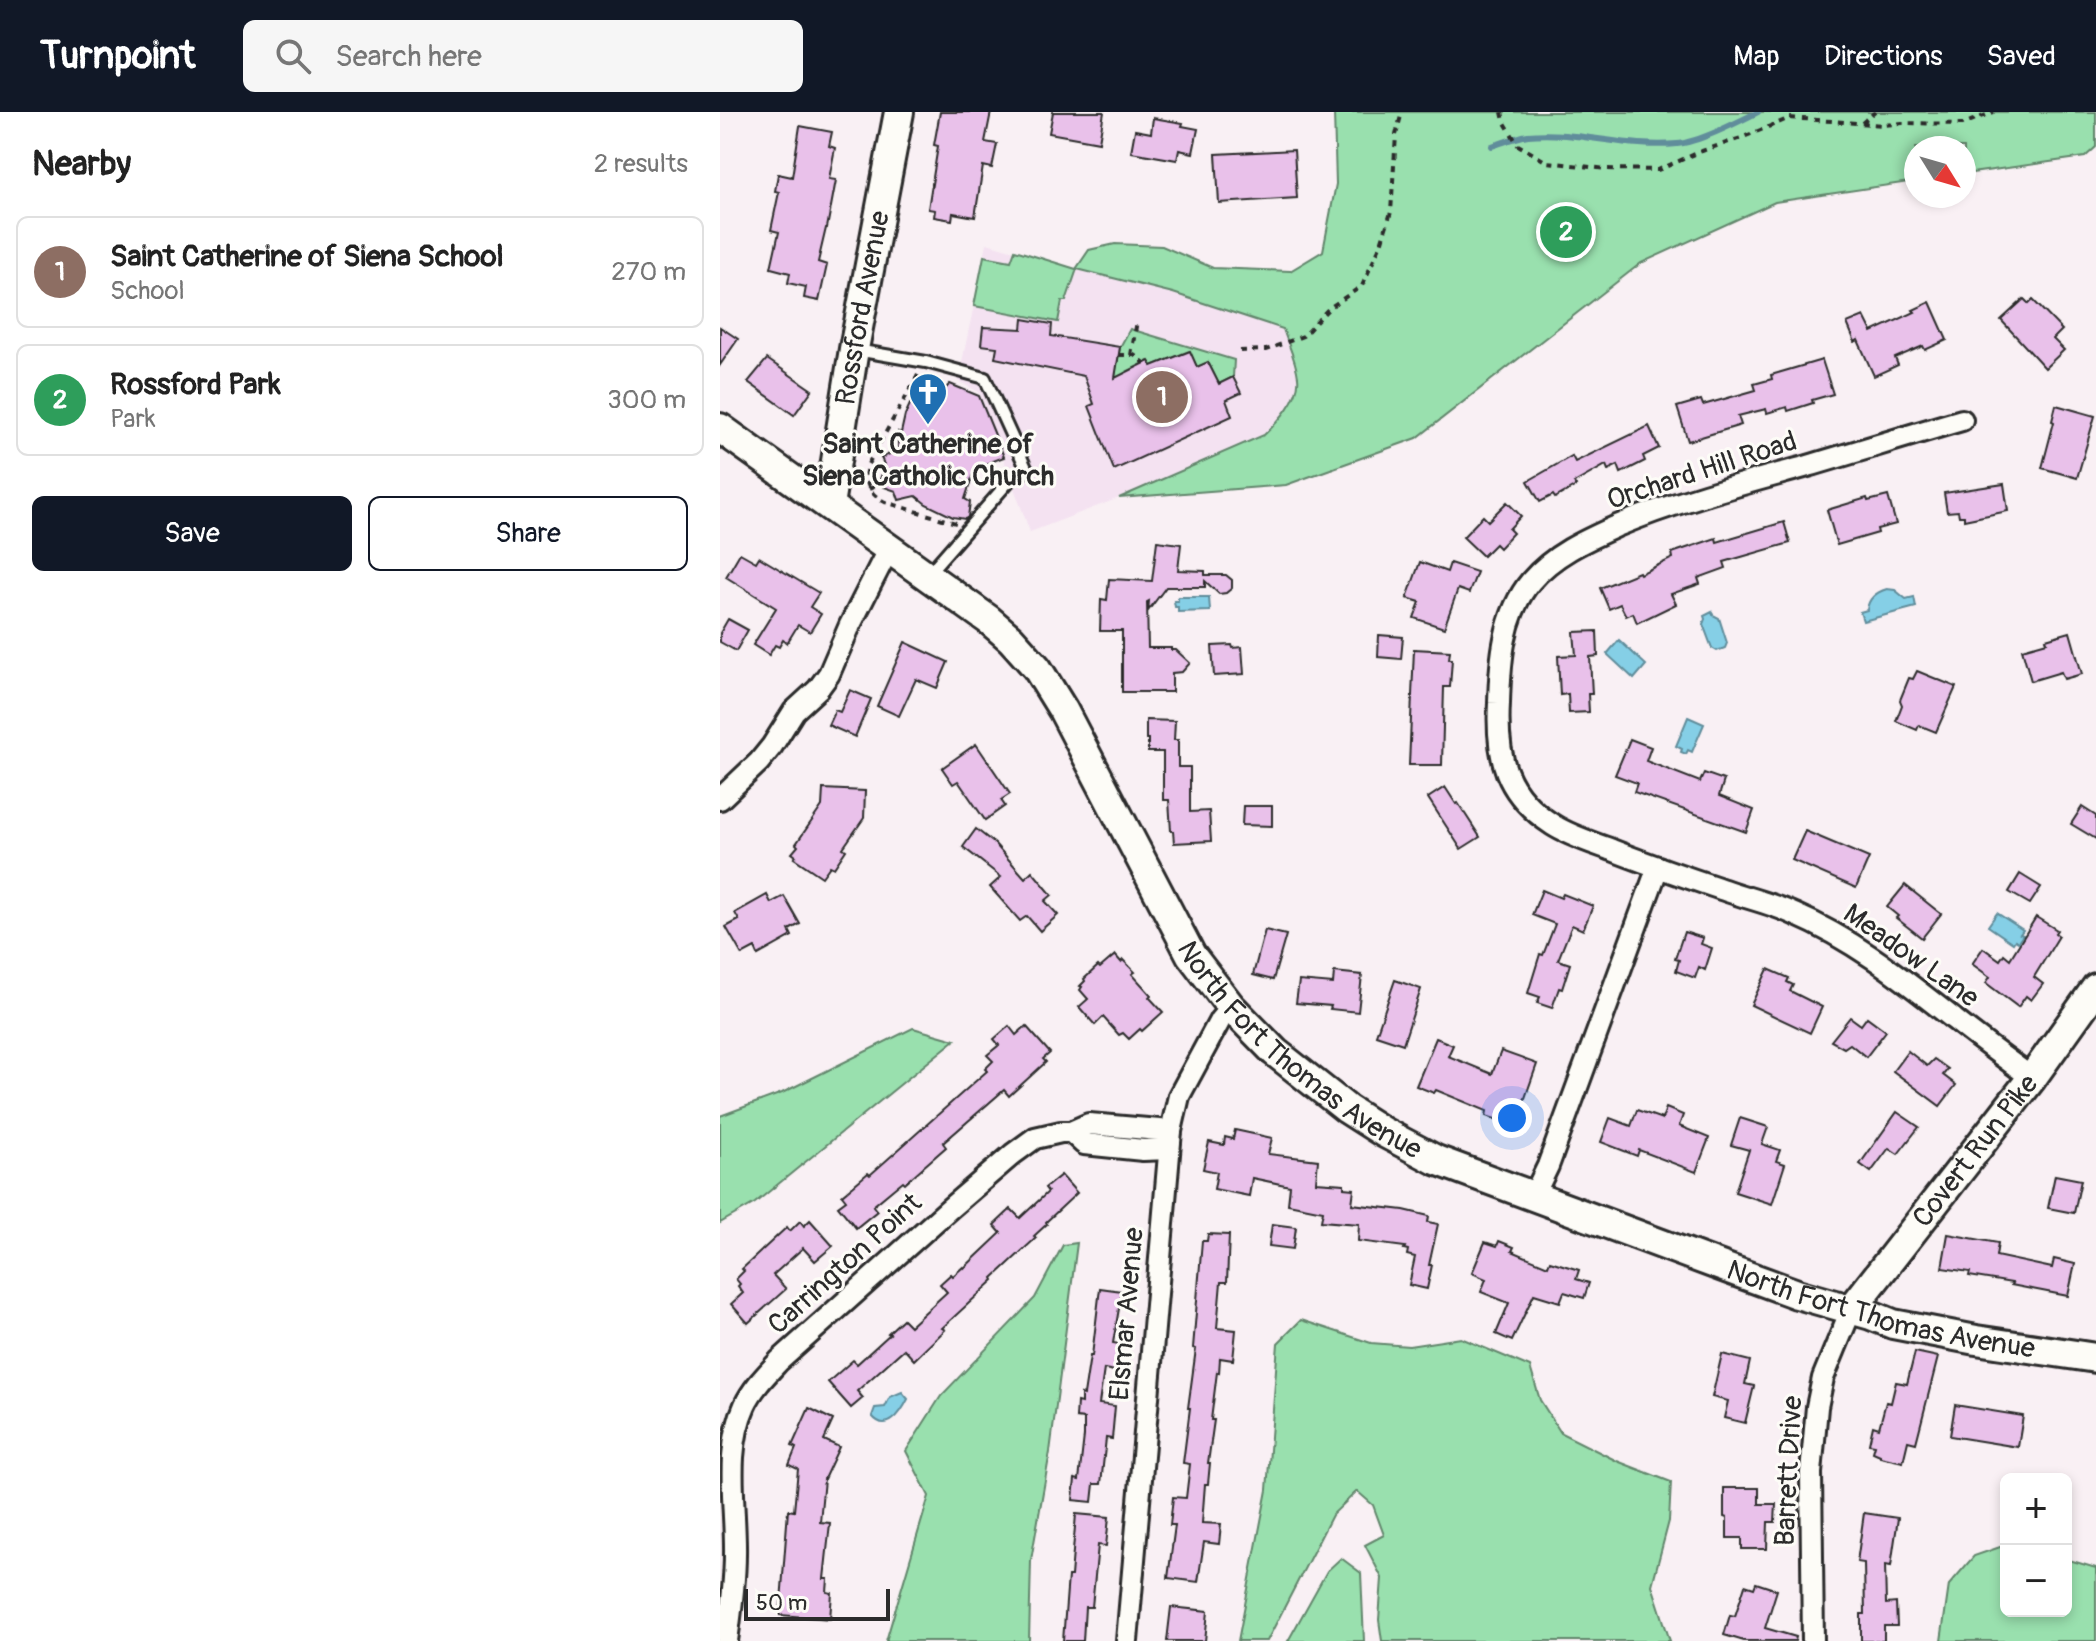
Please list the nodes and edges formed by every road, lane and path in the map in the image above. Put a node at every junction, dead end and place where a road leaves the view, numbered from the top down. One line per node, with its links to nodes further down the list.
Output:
1 (899, 112): 8 (street, Rossford Avenue)
2 (1402, 112): 9 (path)
3 (1502, 112): 6 (path)
4 (1875, 112): 6 (path)
5 (1994, 112): 6 (path)
6 (1860, 125)
7 (1137, 321): 11 (path)
8 (854, 349): 20 (street, Rossford Avenue); 21 (lane)
9 (1240, 351)
10 (1119, 355): 11 (path)
11 (1131, 355): 12 (path)
12 (1145, 363)
13 (919, 373): 14 (path)
14 (914, 382): 15 (path); 19 (path)
15 (934, 411)
16 (1962, 420): 25 (street, Orchard Hill Road)
17 (720, 428): 20 (street, North Fort Thomas Avenue)
18 (881, 484): 19 (path)
19 (869, 489): 21 (path)
20 (829, 505): 22 (street, North Fort Thomas Avenue)
21 (966, 530): 23 (lane)
22 (889, 548): 23 (street, North Fort Thomas Avenue); 24 (street)
23 (927, 575): 27 (street, North Fort Thomas Avenue)
24 (720, 799)
25 (1658, 867): 28 (street, Meadow Lane); 30 (street)
26 (2096, 988): 28 (street, Covert Run Pike)
27 (1231, 1007): 29 (street, Elsmar Avenue); 30 (street, North Fort Thomas Avenue)
28 (2032, 1078): 31 (street, Covert Run Pike)
29 (1170, 1140): 33 (street, Carrington Point); 36 (street, Elsmar Avenue)
30 (1534, 1195): 31 (street, North Fort Thomas Avenue)
31 (1851, 1310): 32 (street, North Fort Thomas Avenue); 34 (street, Barrett Drive)
32 (2096, 1358)
33 (728, 1552): 35 (street, Carrington Point)
34 (1812, 1639)
35 (727, 1641)
36 (1127, 1641)

